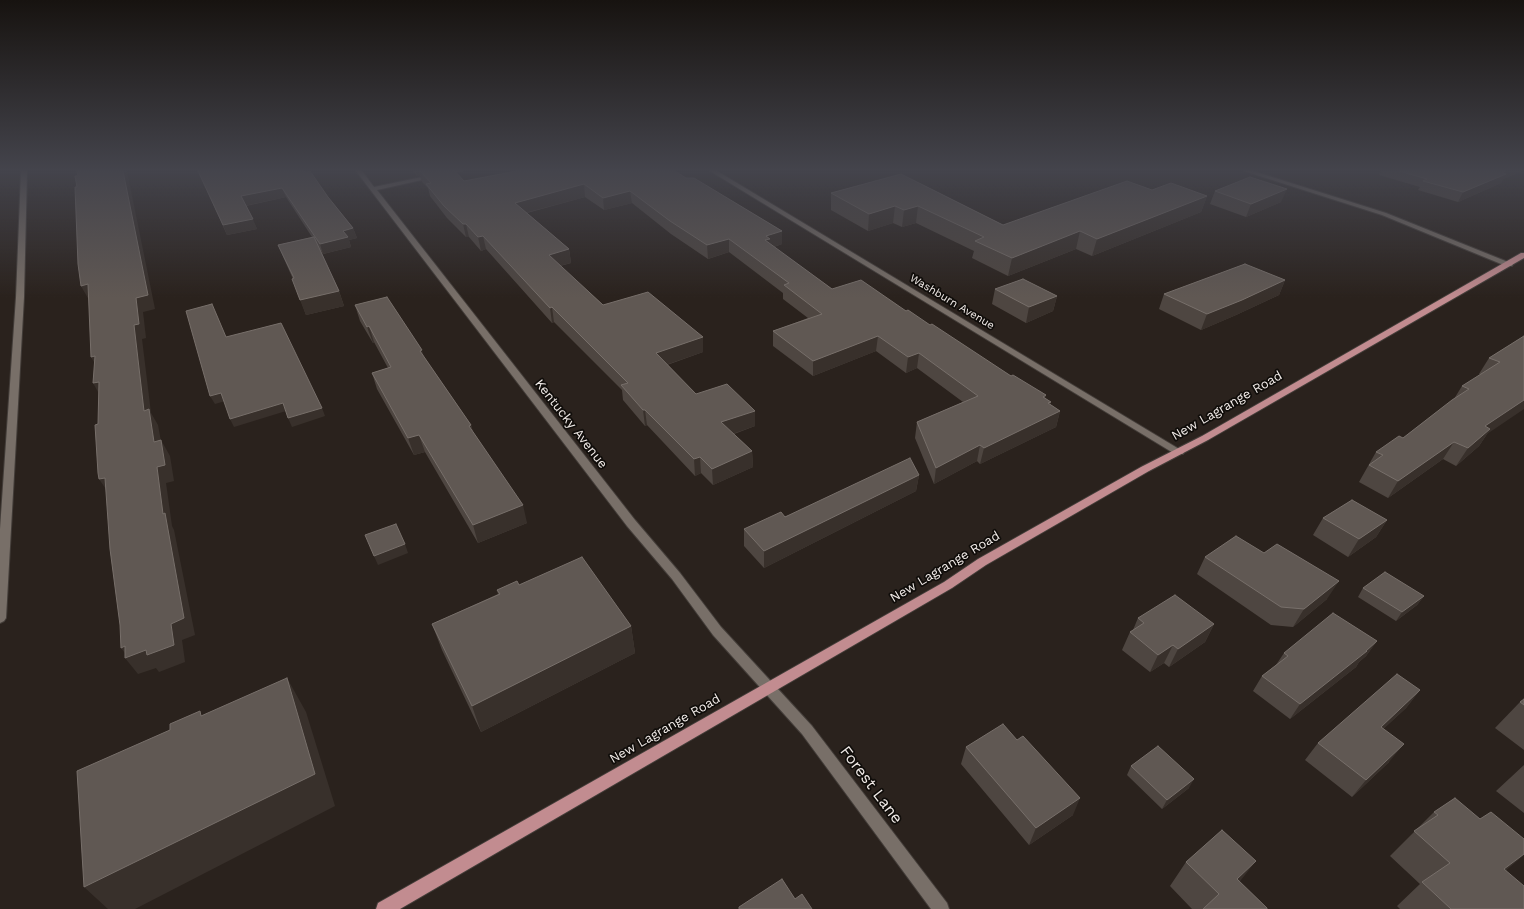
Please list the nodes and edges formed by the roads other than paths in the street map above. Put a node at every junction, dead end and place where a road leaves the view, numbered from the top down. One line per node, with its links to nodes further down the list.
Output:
1 (22, 213): 8 (street)
2 (392, 213): 9 (street, Kentucky Avenue)
3 (783, 213): 7 (street, Washburn Avenue)
4 (1382, 213): 6 (street)
5 (1524, 255): 6 (main road, New Lagrange Road)
6 (1509, 264): 7 (main road, New Lagrange Road)
7 (1179, 452): 9 (main road, New Lagrange Road)
8 (0, 618)
9 (768, 688): 10 (main road, New Lagrange Road); 11 (street, Forest Lane)
10 (384, 909)
11 (941, 909)

